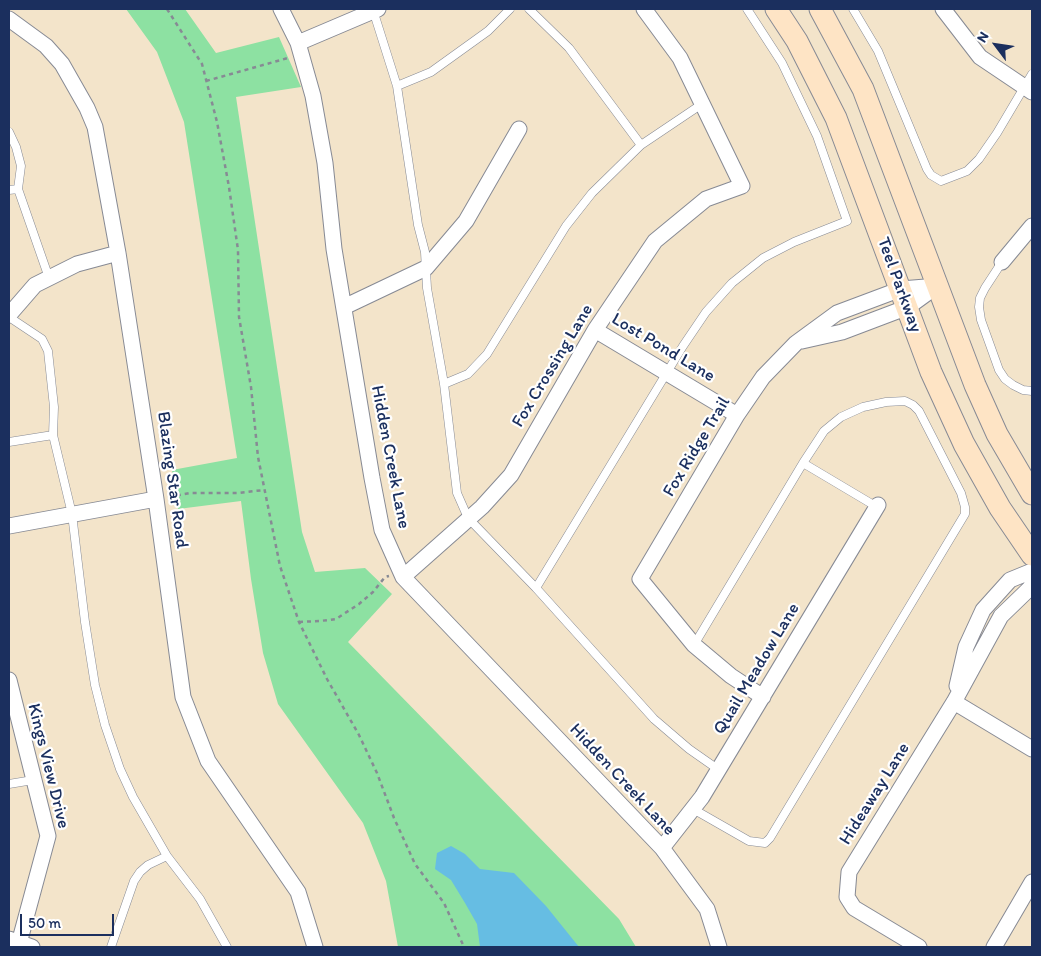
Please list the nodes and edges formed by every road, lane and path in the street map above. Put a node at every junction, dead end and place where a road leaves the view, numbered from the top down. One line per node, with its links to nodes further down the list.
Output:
1 (168, 9): 15 (path)
2 (281, 9): 13 (street, Hidden Creek Lane)
3 (375, 9): 13 (street); 16 (lane)
4 (510, 9): 16 (lane)
5 (529, 9): 21 (lane)
6 (644, 9): 18 (street)
7 (747, 9): 34 (lane)
8 (776, 9): 30 (main road, Teel Parkway)
9 (820, 9): 29 (main road, Teel Parkway)
10 (853, 9): 17 (lane)
11 (943, 9): 17 (street)
12 (9, 19): 25 (street, Blazing Star Road)
13 (298, 43): 15 (path); 31 (street, Hidden Creek Lane)
14 (1032, 74): 17 (lane)
15 (206, 81): 41 (path)
16 (397, 86): 27 (lane)
17 (1028, 90)
18 (702, 104): 21 (lane); 33 (street, Fox Crossing Lane)
19 (519, 129): 27 (street)
20 (9, 132): 22 (lane)
21 (641, 145): 35 (lane)
22 (18, 189): 23 (lane); 28 (lane)
23 (9, 190)
24 (1032, 226): 26 (street)
25 (118, 253): 28 (street); 43 (street, Blazing Star Road)
26 (1002, 262): 36 (lane)
27 (426, 268): 31 (street); 35 (lane)
28 (49, 278): 32 (street)
29 (938, 286): 30 (street, Fox Ridge Trail); 42 (main road, Teel Parkway)
30 (904, 298): 37 (street, Fox Ridge Trail); 48 (main road, Teel Parkway)
31 (344, 307): 50 (street, Hidden Creek Lane)
32 (9, 316): 38 (lane)
33 (595, 330): 34 (street, Lost Pond Lane); 46 (street, Fox Crossing Lane)
34 (667, 373): 37 (street, Lost Pond Lane); 52 (lane)
35 (444, 384): 46 (lane)
36 (1032, 391)
37 (737, 414): 54 (street, Fox Ridge Trail)
38 (54, 435): 39 (lane); 45 (lane)
39 (9, 442)
40 (803, 463): 44 (lane); 54 (lane); 62 (lane)
41 (264, 490): 43 (path); 53 (path)
42 (1032, 494)
43 (156, 499): 45 (street); 69 (street, Blazing Star Road)
44 (878, 506): 56 (street, Quail Meadow Lane)
45 (72, 514): 47 (street); 64 (lane)
46 (468, 518): 50 (street, Fox Crossing Lane); 52 (lane)
47 (9, 526)
48 (1032, 555)
49 (1032, 571): 57 (street, Hideaway Lane)
50 (404, 577): 53 (path); 63 (street, Hidden Creek Lane)
51 (1032, 584): 57 (street, Hideaway Lane)
52 (536, 588): 59 (lane)
53 (299, 622): 70 (path)
54 (694, 645): 56 (street)
55 (9, 688): 60 (street, Kings View Drive)
56 (763, 697): 59 (street, Quail Meadow Lane)
57 (954, 702): 58 (street); 72 (street, Hideaway Lane)
58 (1032, 749)
59 (719, 770): 62 (street, Quail Meadow Lane)
60 (33, 780): 61 (lane); 66 (street, Kings View Drive)
61 (9, 784)
62 (693, 809): 63 (street, Quail Meadow Lane)
63 (662, 848): 71 (street, Hidden Creek Lane)
64 (167, 856): 67 (lane); 68 (lane)
65 (1032, 882): 73 (street)
66 (20, 944)
67 (111, 947)
68 (228, 947)
69 (315, 947)
70 (464, 947)
71 (720, 947)
72 (919, 947)
73 (994, 947)

